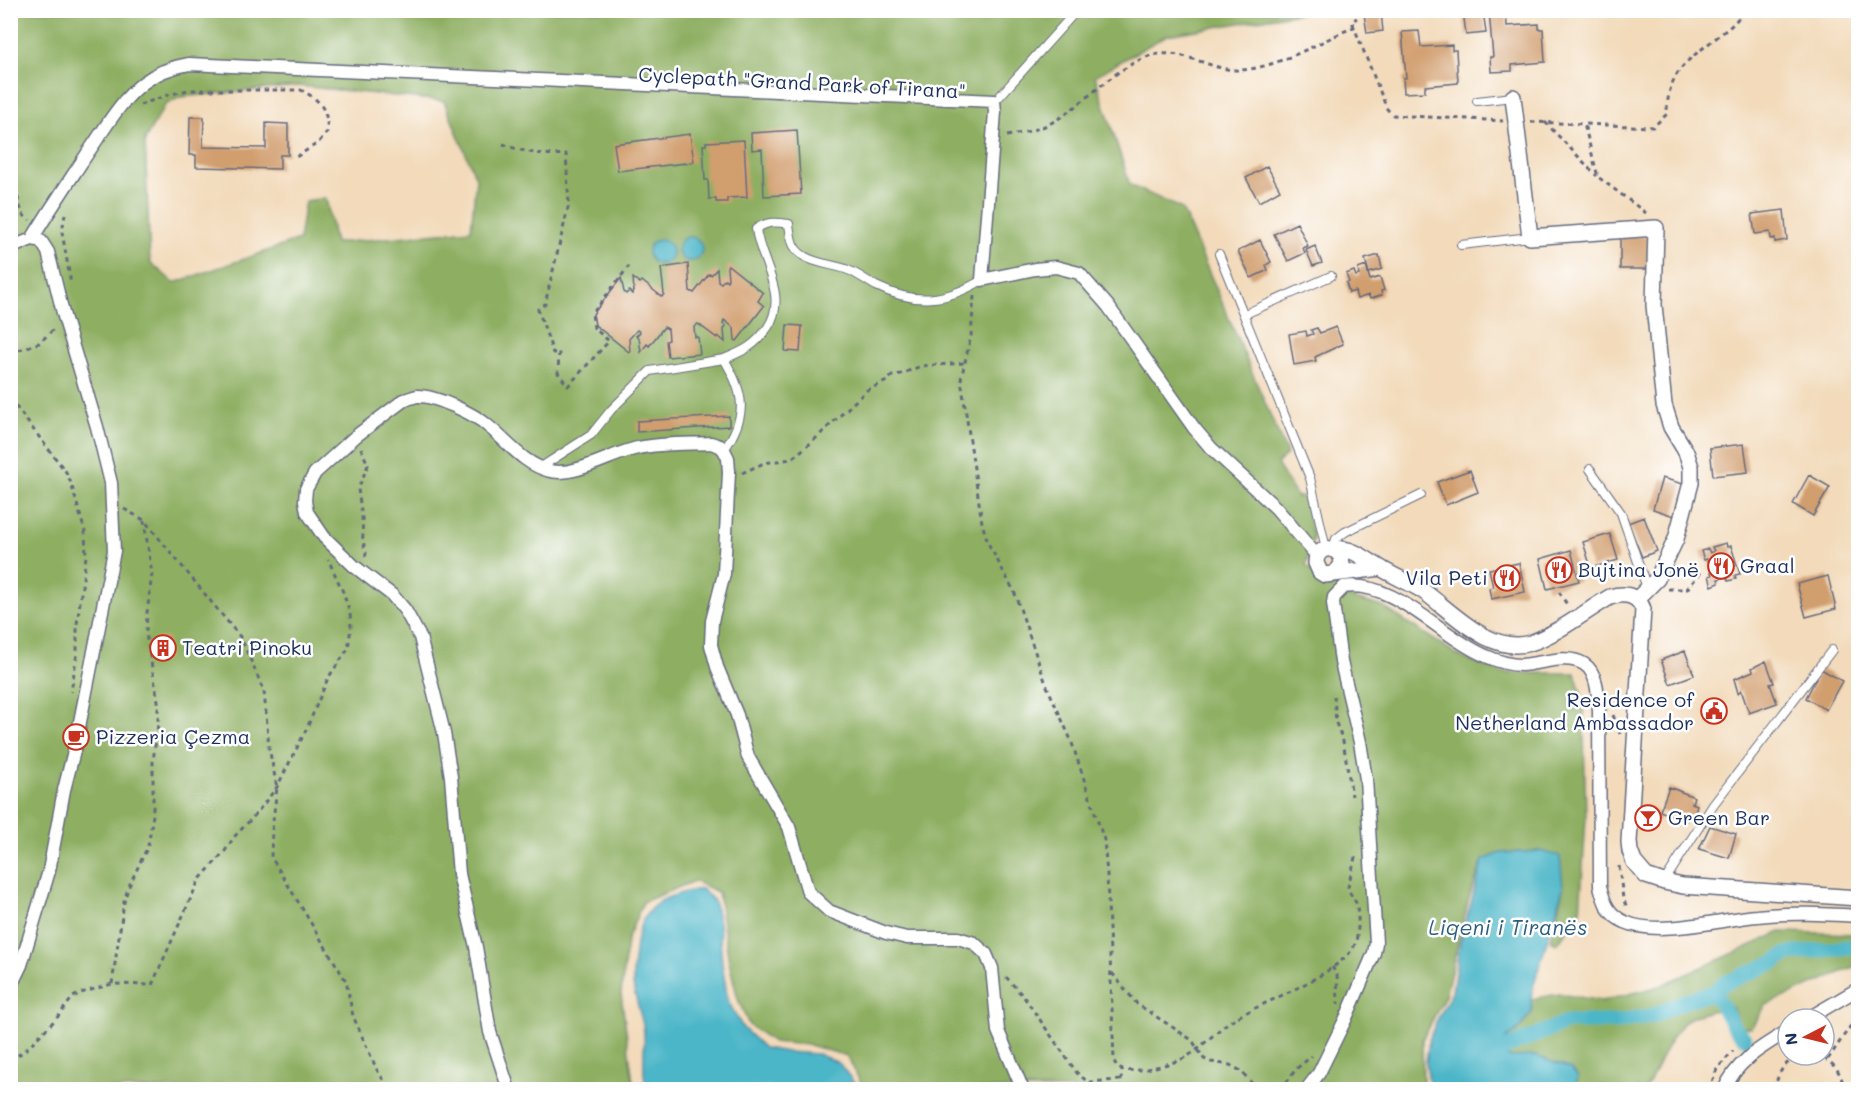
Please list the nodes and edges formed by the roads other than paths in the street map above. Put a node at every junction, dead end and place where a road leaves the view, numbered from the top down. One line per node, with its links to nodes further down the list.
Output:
1 (1077, 10): 3 (lane)
2 (1513, 97): 4 (lane); 5 (street)
3 (997, 98): 6 (street); 11 (street)
4 (1477, 101)
5 (1530, 237): 7 (lane); 20 (street)
6 (32, 239): 8 (street); 28 (street)
7 (1461, 245)
8 (10, 248)
9 (1219, 254): 12 (lane)
10 (1331, 276): 12 (lane)
11 (979, 282): 13 (lane); 19 (street)
12 (1245, 314): 19 (lane)
13 (724, 359): 14 (lane); 15 (lane)
14 (724, 450): 15 (street); 33 (street)
15 (541, 467): 32 (street)
16 (1590, 469): 23 (lane)
17 (1422, 495): 19 (lane)
18 (1684, 542): 20 (lane)
19 (1327, 551): 21 (street); 22 (street); 22 (street)
20 (1671, 551): 23 (street)
21 (1381, 568): 22 (street); 23 (street)
22 (1335, 573)
23 (1648, 592): 25 (street)
24 (1832, 650): 25 (lane)
25 (1664, 882): 26 (street)
26 (1858, 898)
27 (1858, 916): 34 (street)
28 (10, 988)
29 (1858, 989): 30 (street)
30 (1827, 1007)
31 (1776, 1039): 35 (street)
32 (509, 1089)
33 (1023, 1089)
34 (1306, 1089)
35 (1724, 1089)

